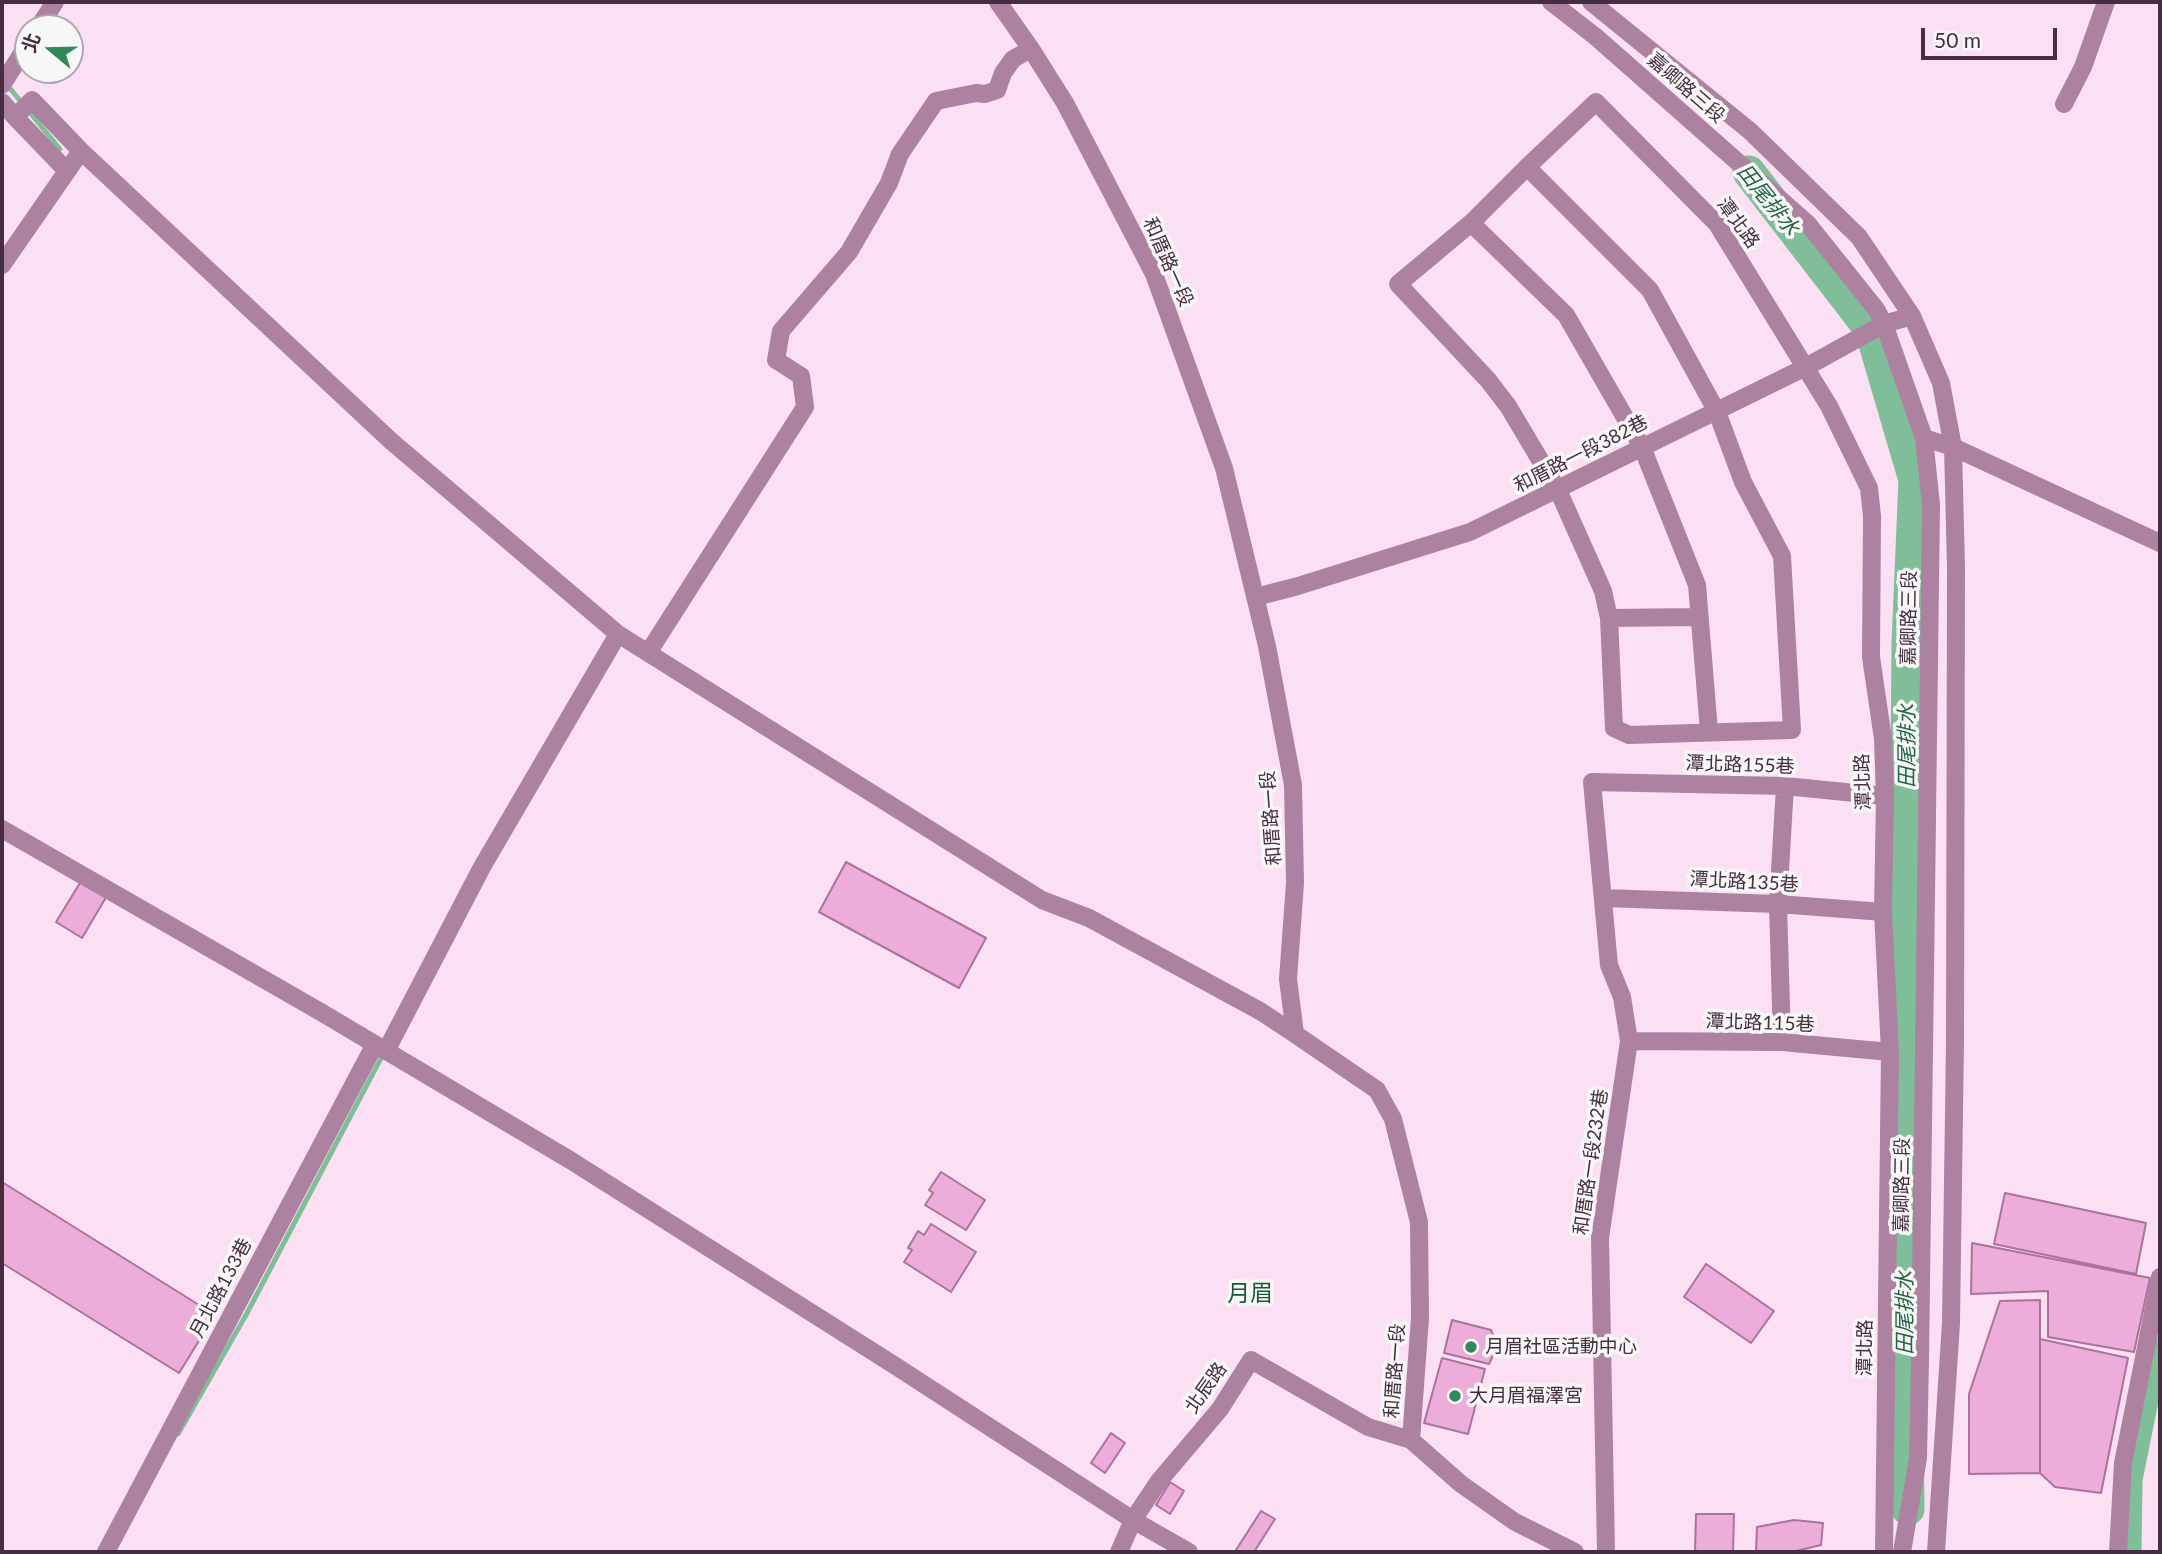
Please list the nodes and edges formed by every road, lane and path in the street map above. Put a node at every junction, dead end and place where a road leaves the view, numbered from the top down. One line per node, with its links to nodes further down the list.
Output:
1 (998, 2): 5 (street, 和厝路一段)
2 (1551, 2): 17 (street, 嘉卿路三段)
3 (1591, 2): 16 (street, 嘉卿路三段)
4 (2106, 2): 9 (street)
5 (1031, 49): 25 (street, 和厝路一段); 29 (street)
6 (14, 66): 7 (street)
7 (2, 85)
8 (2, 102): 10 (street)
9 (2064, 104)
10 (15, 117): 11 (street); 13 (street)
11 (80, 151): 13 (street); 28 (street)
12 (1527, 167): 14 (street); 18 (street, 潭北路); 19 (street)
13 (66, 170): 15 (street)
14 (1471, 222): 21 (street); 23 (street)
15 (2, 265)
16 (1912, 316): 17 (street, 和厝路一段382巷); 22 (street, 嘉卿路三段)
17 (1884, 324): 18 (street, 和厝路一段382巷); 20 (street, 嘉卿路三段)
18 (1806, 367): 19 (street, 和厝路一段382巷); 33 (street, 潭北路)
19 (1717, 412): 21 (street, 和厝路一段382巷); 30 (street)
20 (1924, 438): 22 (street); 52 (street, 嘉卿路三段)
21 (1642, 447): 23 (street, 和厝路一段382巷); 26 (street)
22 (1953, 447): 24 (street); 53 (street, 嘉卿路三段)
23 (1558, 490): 25 (street, 和厝路一段382巷); 27 (street)
24 (2160, 542)
25 (1256, 597): 38 (street, 和厝路一段)
26 (1699, 617): 27 (street); 30 (street)
27 (1609, 618): 30 (street)
28 (618, 634): 29 (street); 41 (street, 月北路133巷)
29 (648, 653): 38 (street)
30 (1709, 731)
31 (1592, 782): 32 (street, 潭北路155巷); 35 (street, 和厝路一段232巷)
32 (1785, 786): 33 (street, 潭北路155巷); 36 (street)
33 (1885, 796): 37 (street, 潭北路)
34 (2, 829): 41 (street)
35 (1603, 898): 36 (street, 潭北路135巷); 39 (street, 和厝路一段232巷)
36 (1778, 904): 37 (street, 潭北路135巷); 40 (street)
37 (1883, 912): 42 (street, 潭北路)
38 (1295, 1034): 44 (street, 和厝路一段)
39 (1629, 1041): 40 (street, 潭北路115巷); 50 (street, 和厝路一段232巷)
40 (1782, 1042): 42 (street, 潭北路115巷)
41 (380, 1047): 45 (street); 46 (street, 月北路133巷)
42 (1890, 1052): 51 (street, 潭北路)
43 (2160, 1277): 54 (street)
44 (1411, 1440): 45 (street, 北辰路); 49 (street, 和厝路一段)
45 (1133, 1520): 47 (street, 北辰路); 48 (street)
46 (106, 1552)
47 (1119, 1552)
48 (1189, 1552)
49 (1571, 1552)
50 (1606, 1552)
51 (1885, 1552)
52 (1902, 1552)
53 (1936, 1552)
54 (2118, 1552)

